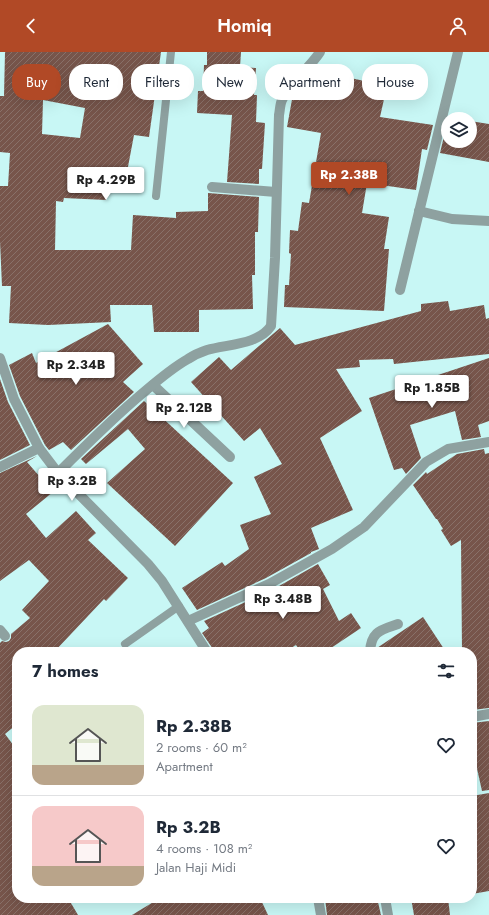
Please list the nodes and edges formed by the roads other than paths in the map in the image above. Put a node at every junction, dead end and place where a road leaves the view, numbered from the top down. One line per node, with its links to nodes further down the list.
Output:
1 (171, 52): 6 (lane)
2 (320, 52): 5 (street)
3 (458, 52): 7 (street)
4 (212, 186): 5 (street)
5 (276, 192): 11 (street)
6 (156, 196)
7 (419, 211): 8 (street); 9 (street)
8 (489, 221)
9 (400, 290)
10 (0, 358): 13 (street)
11 (153, 385): 14 (street); 16 (street)
12 (489, 442): 18 (street)
13 (39, 448): 15 (street); 16 (street)
14 (230, 457)
15 (0, 467)
16 (58, 473): 17 (street)
17 (179, 606): 18 (street); 20 (lane)
18 (188, 621): 21 (street)
19 (398, 624): 22 (street)
20 (125, 644)
21 (204, 647)
22 (370, 647)
23 (489, 714): 24 (street)
24 (477, 716)
25 (319, 903): 27 (street)
26 (386, 903): 28 (street)
27 (321, 915)
28 (388, 915)

